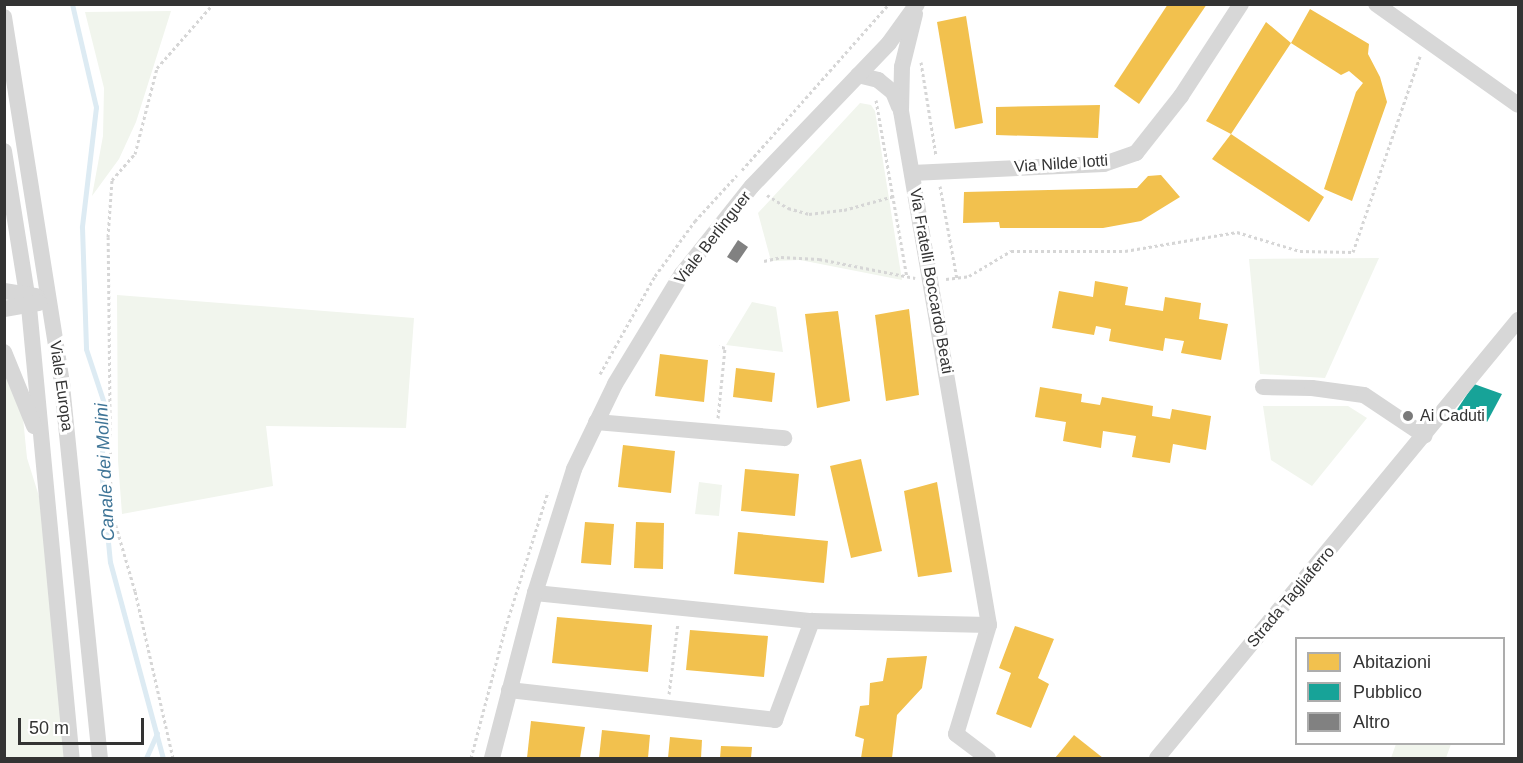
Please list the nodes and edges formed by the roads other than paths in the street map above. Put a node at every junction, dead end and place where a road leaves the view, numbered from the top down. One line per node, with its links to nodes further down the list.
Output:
1 (917, 4): 5 (street); 6 (street, Via Fratelli Boccardo Beati)
2 (1241, 4): 12 (street, Via Nilde Iotti)
3 (1376, 4): 9 (street)
4 (4, 17): 16 (street, Viale Europa)
5 (882, 50): 6 (street); 7 (street, Viale Berlinguer); 8 (street, Via Fratelli Boccardo Beati)
6 (902, 67): 10 (street, Via Fratelli Boccardo Beati)
7 (858, 75): 8 (street); 22 (street, Viale Berlinguer)
8 (886, 86): 10 (street, Via Fratelli Boccardo Beati)
9 (1518, 105)
10 (901, 111): 12 (street, Via Fratelli Boccardo Beati)
11 (4, 151): 13 (street, Viale Europa)
12 (912, 173): 28 (street, Via Fratelli Boccardo Beati)
13 (11, 189): 14 (street); 17 (street, Viale Europa)
14 (4, 228)
15 (4, 291): 17 (street)
16 (49, 298): 17 (street); 31 (street, Viale Europa)
17 (28, 300): 18 (street); 25 (street, Viale Europa)
18 (4, 309)
19 (1518, 320): 23 (street, Strada Tagliaferro)
20 (4, 352): 25 (street)
21 (1263, 387): 23 (street)
22 (596, 422): 24 (street); 26 (street, Viale Berlinguer)
23 (1425, 436): 34 (street, Strada Tagliaferro)
24 (784, 438)
25 (41, 444): 30 (street, Viale Europa)
26 (535, 593): 27 (street); 29 (street, Viale Berlinguer)
27 (812, 621): 28 (street); 29 (street)
28 (989, 625): 33 (street)
29 (509, 690): 32 (street, Viale Berlinguer)
30 (72, 759)
31 (100, 759)
32 (492, 759)
33 (988, 759)
34 (1157, 759)

